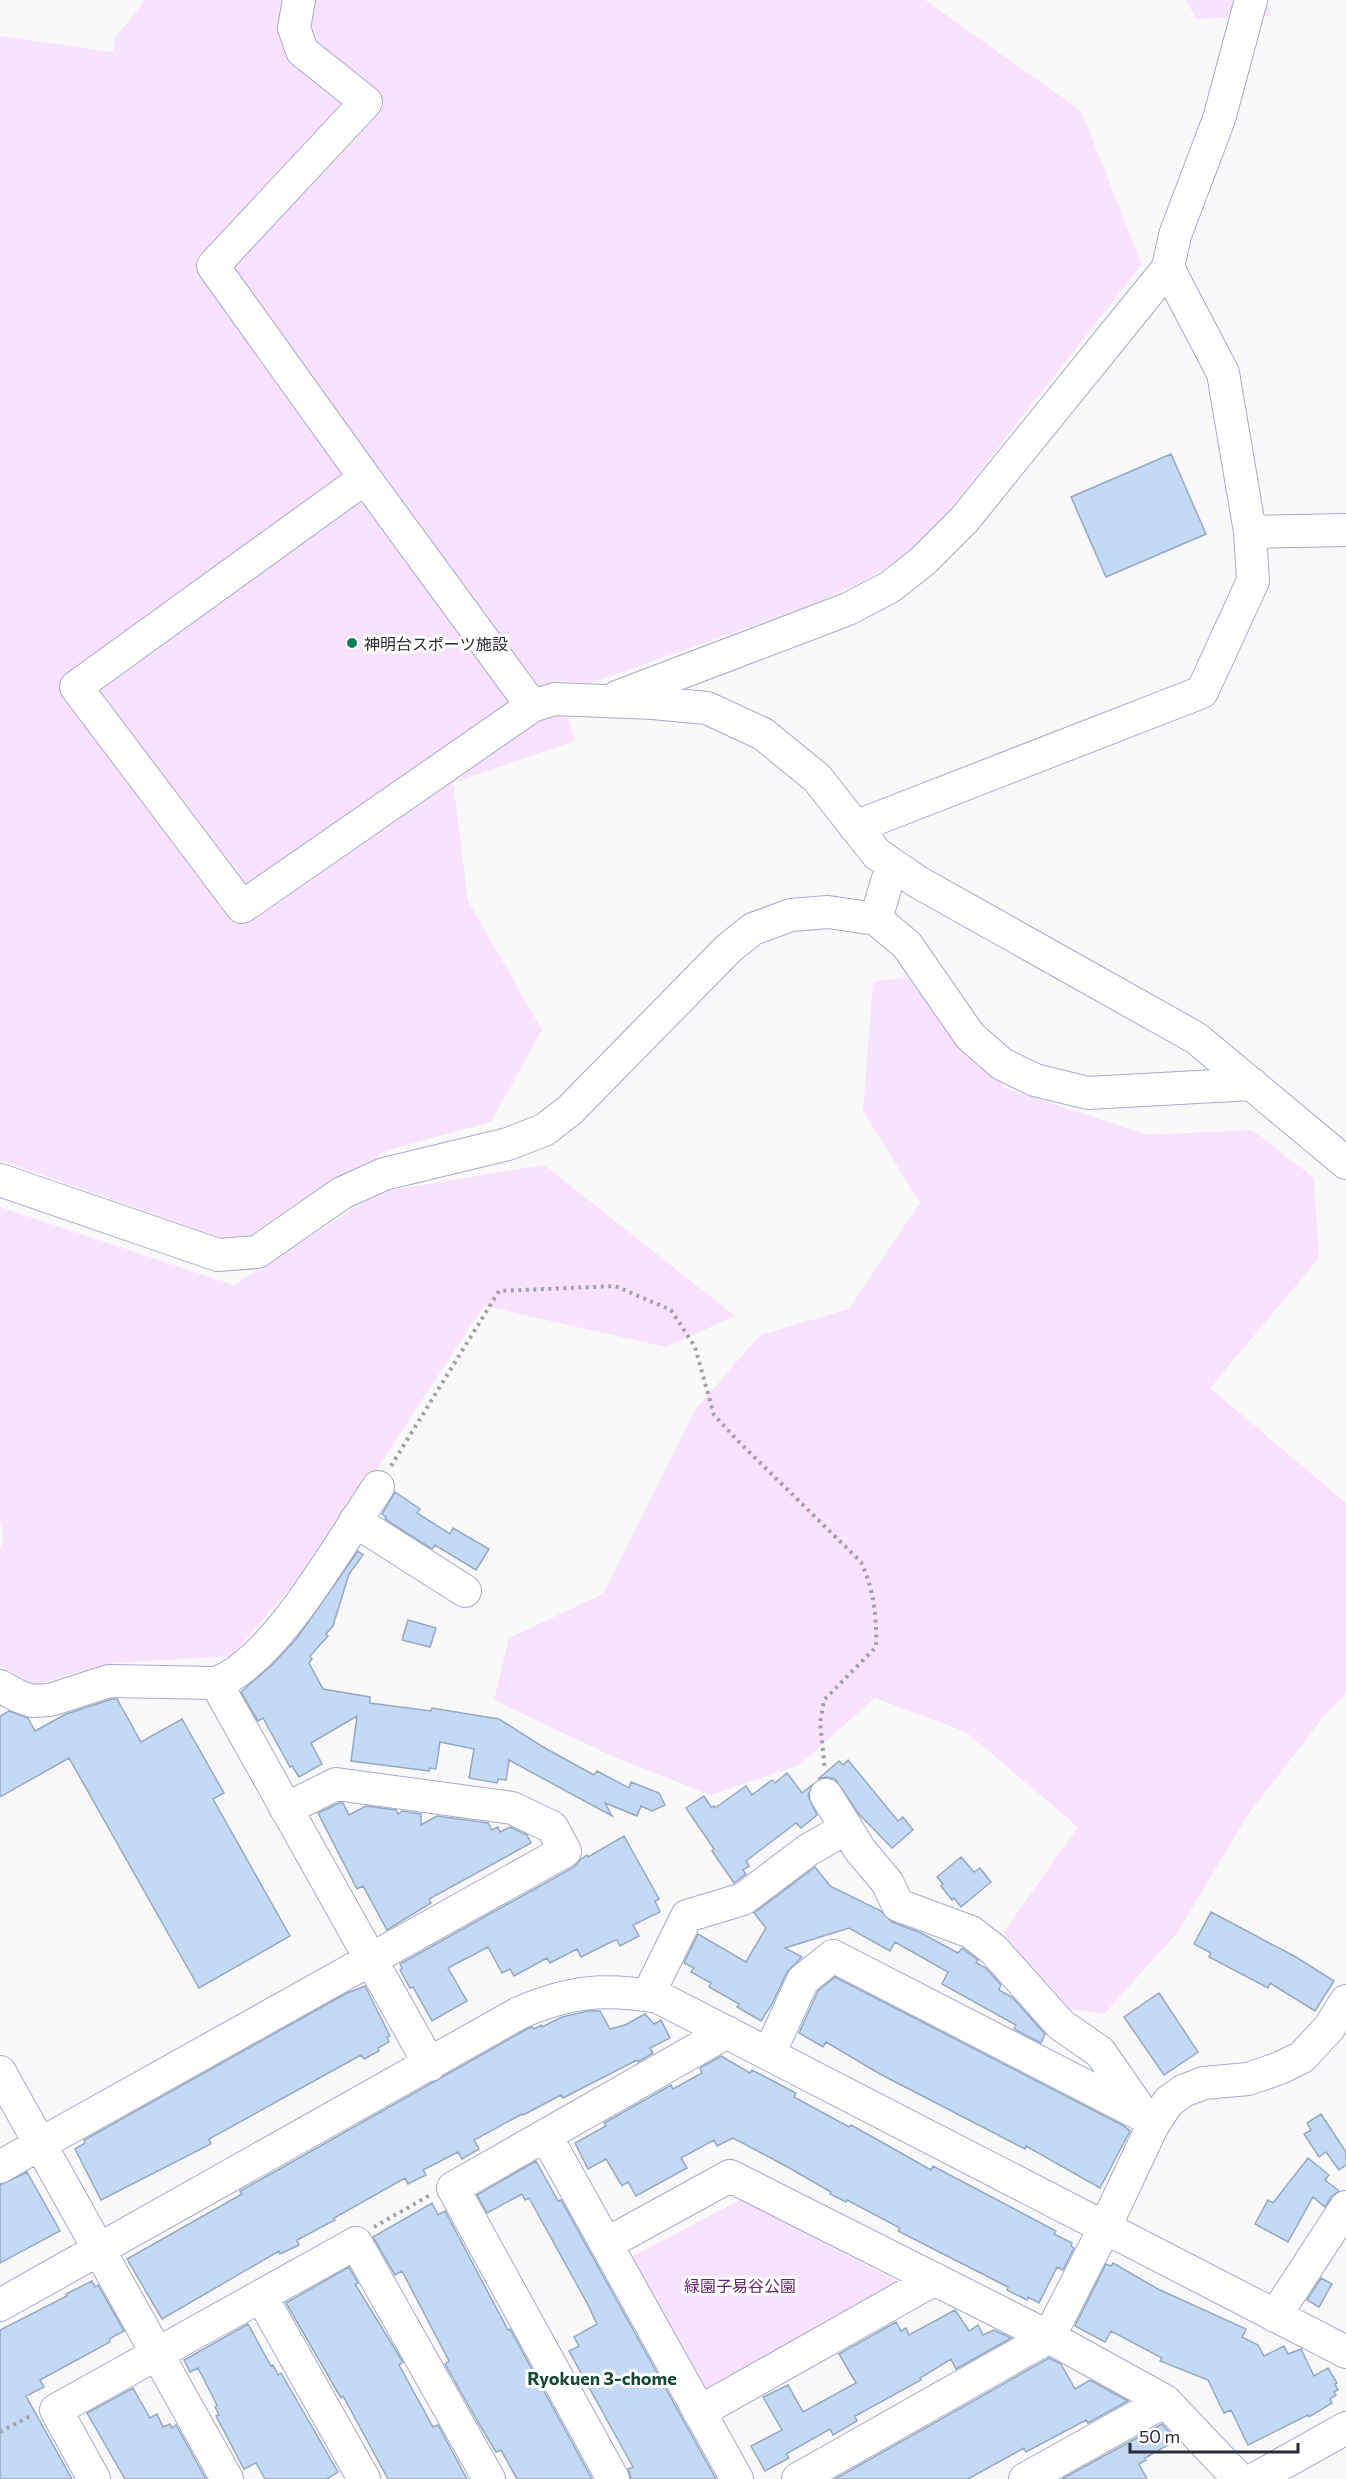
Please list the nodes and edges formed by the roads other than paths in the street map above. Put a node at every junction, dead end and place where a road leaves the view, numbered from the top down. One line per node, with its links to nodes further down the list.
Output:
1 (299, 0): 4 (street)
2 (1251, 0): 3 (street)
3 (1168, 268): 6 (street); 7 (street)
4 (364, 478): 8 (street); 8 (street)
5 (1346, 530): 6 (street)
6 (1250, 532): 9 (street)
7 (606, 701): 8 (street); 9 (street)
8 (532, 706)
9 (855, 827): 10 (street)
10 (892, 865): 11 (street); 12 (street)
11 (876, 919): 12 (street); 14 (street)
12 (1252, 1084): 13 (street)
13 (1346, 1163)
14 (0, 1180)
15 (378, 1487): 16 (street)
16 (355, 1521): 17 (street); 18 (street)
17 (465, 1592)
18 (216, 1683): 19 (street); 21 (street)
19 (0, 1686)
20 (826, 1795): 22 (street)
21 (286, 1809): 23 (street); 23 (street)
22 (847, 1828): 24 (street); 30 (street)
23 (371, 1961): 28 (street); 32 (street)
24 (648, 1995): 26 (street); 28 (street)
25 (1342, 2020): 30 (street)
26 (727, 2032): 27 (street); 31 (street)
27 (769, 2054): 30 (street); 35 (street)
28 (430, 2065): 37 (street)
29 (0, 2073): 32 (street)
30 (1148, 2122): 35 (street)
31 (546, 2136): 36 (street); 52 (street)
32 (40, 2144): 33 (street); 37 (street)
33 (0, 2167)
34 (1346, 2207): 41 (street)
35 (1105, 2227): 41 (street); 42 (street)
36 (606, 2244): 38 (street); 46 (street)
37 (99, 2249): 40 (street); 44 (street)
38 (935, 2279): 42 (street); 46 (street)
39 (261, 2296): 44 (street); 50 (street); 51 (street)
40 (0, 2305)
41 (1275, 2316): 43 (street)
42 (1049, 2337): 45 (street); 54 (street)
43 (1346, 2352)
44 (157, 2353): 48 (street); 49 (street)
45 (1165, 2401): 55 (street); 56 (street)
46 (699, 2412): 53 (street)
47 (1346, 2428): 57 (street)
48 (94, 2479)
49 (227, 2479)
50 (364, 2479)
51 (489, 2479)
52 (613, 2479)
53 (737, 2479)
54 (798, 2479)
55 (1025, 2479)
56 (1239, 2479)
57 (1255, 2479)

